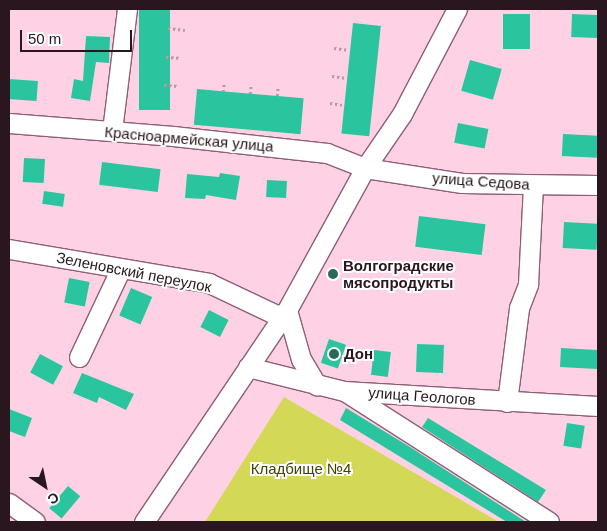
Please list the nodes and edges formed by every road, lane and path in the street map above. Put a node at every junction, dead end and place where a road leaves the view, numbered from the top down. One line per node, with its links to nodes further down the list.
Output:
1 (126, 9): 22 (street)
2 (457, 9): 23 (street)
3 (168, 28): 4 (path)
4 (185, 30)
5 (334, 48): 6 (path)
6 (349, 50)
7 (166, 56): 8 (path)
8 (181, 58)
9 (332, 76): 10 (path)
10 (346, 78)
11 (224, 82): 16 (path)
12 (251, 84): 17 (path)
13 (164, 85): 14 (path)
14 (178, 86)
15 (278, 86): 18 (path)
16 (223, 92)
17 (250, 94)
18 (277, 96)
19 (330, 103): 20 (path)
20 (342, 105)
21 (9, 123): 22 (street, Красноармейская улица)
22 (112, 131): 23 (street, Красноармейская улица)
23 (365, 168): 24 (street, улица Седова); 28 (street)
24 (533, 185): 25 (street, улица Седова); 33 (street)
25 (598, 185)
26 (9, 249): 27 (street, Зеленовский переулок)
27 (121, 268): 28 (street, Зеленовский переулок); 29 (street)
28 (285, 314): 30 (street); 31 (street)
29 (79, 357)
30 (248, 367): 31 (street, улица Геологов); 37 (street)
31 (318, 386): 32 (street, улица Геологов)
32 (344, 391): 33 (street, улица Геологов); 38 (street)
33 (506, 402): 34 (street, улица Геологов)
34 (598, 406)
35 (9, 503): 36 (street)
36 (35, 522)
37 (144, 522)
38 (549, 522)

